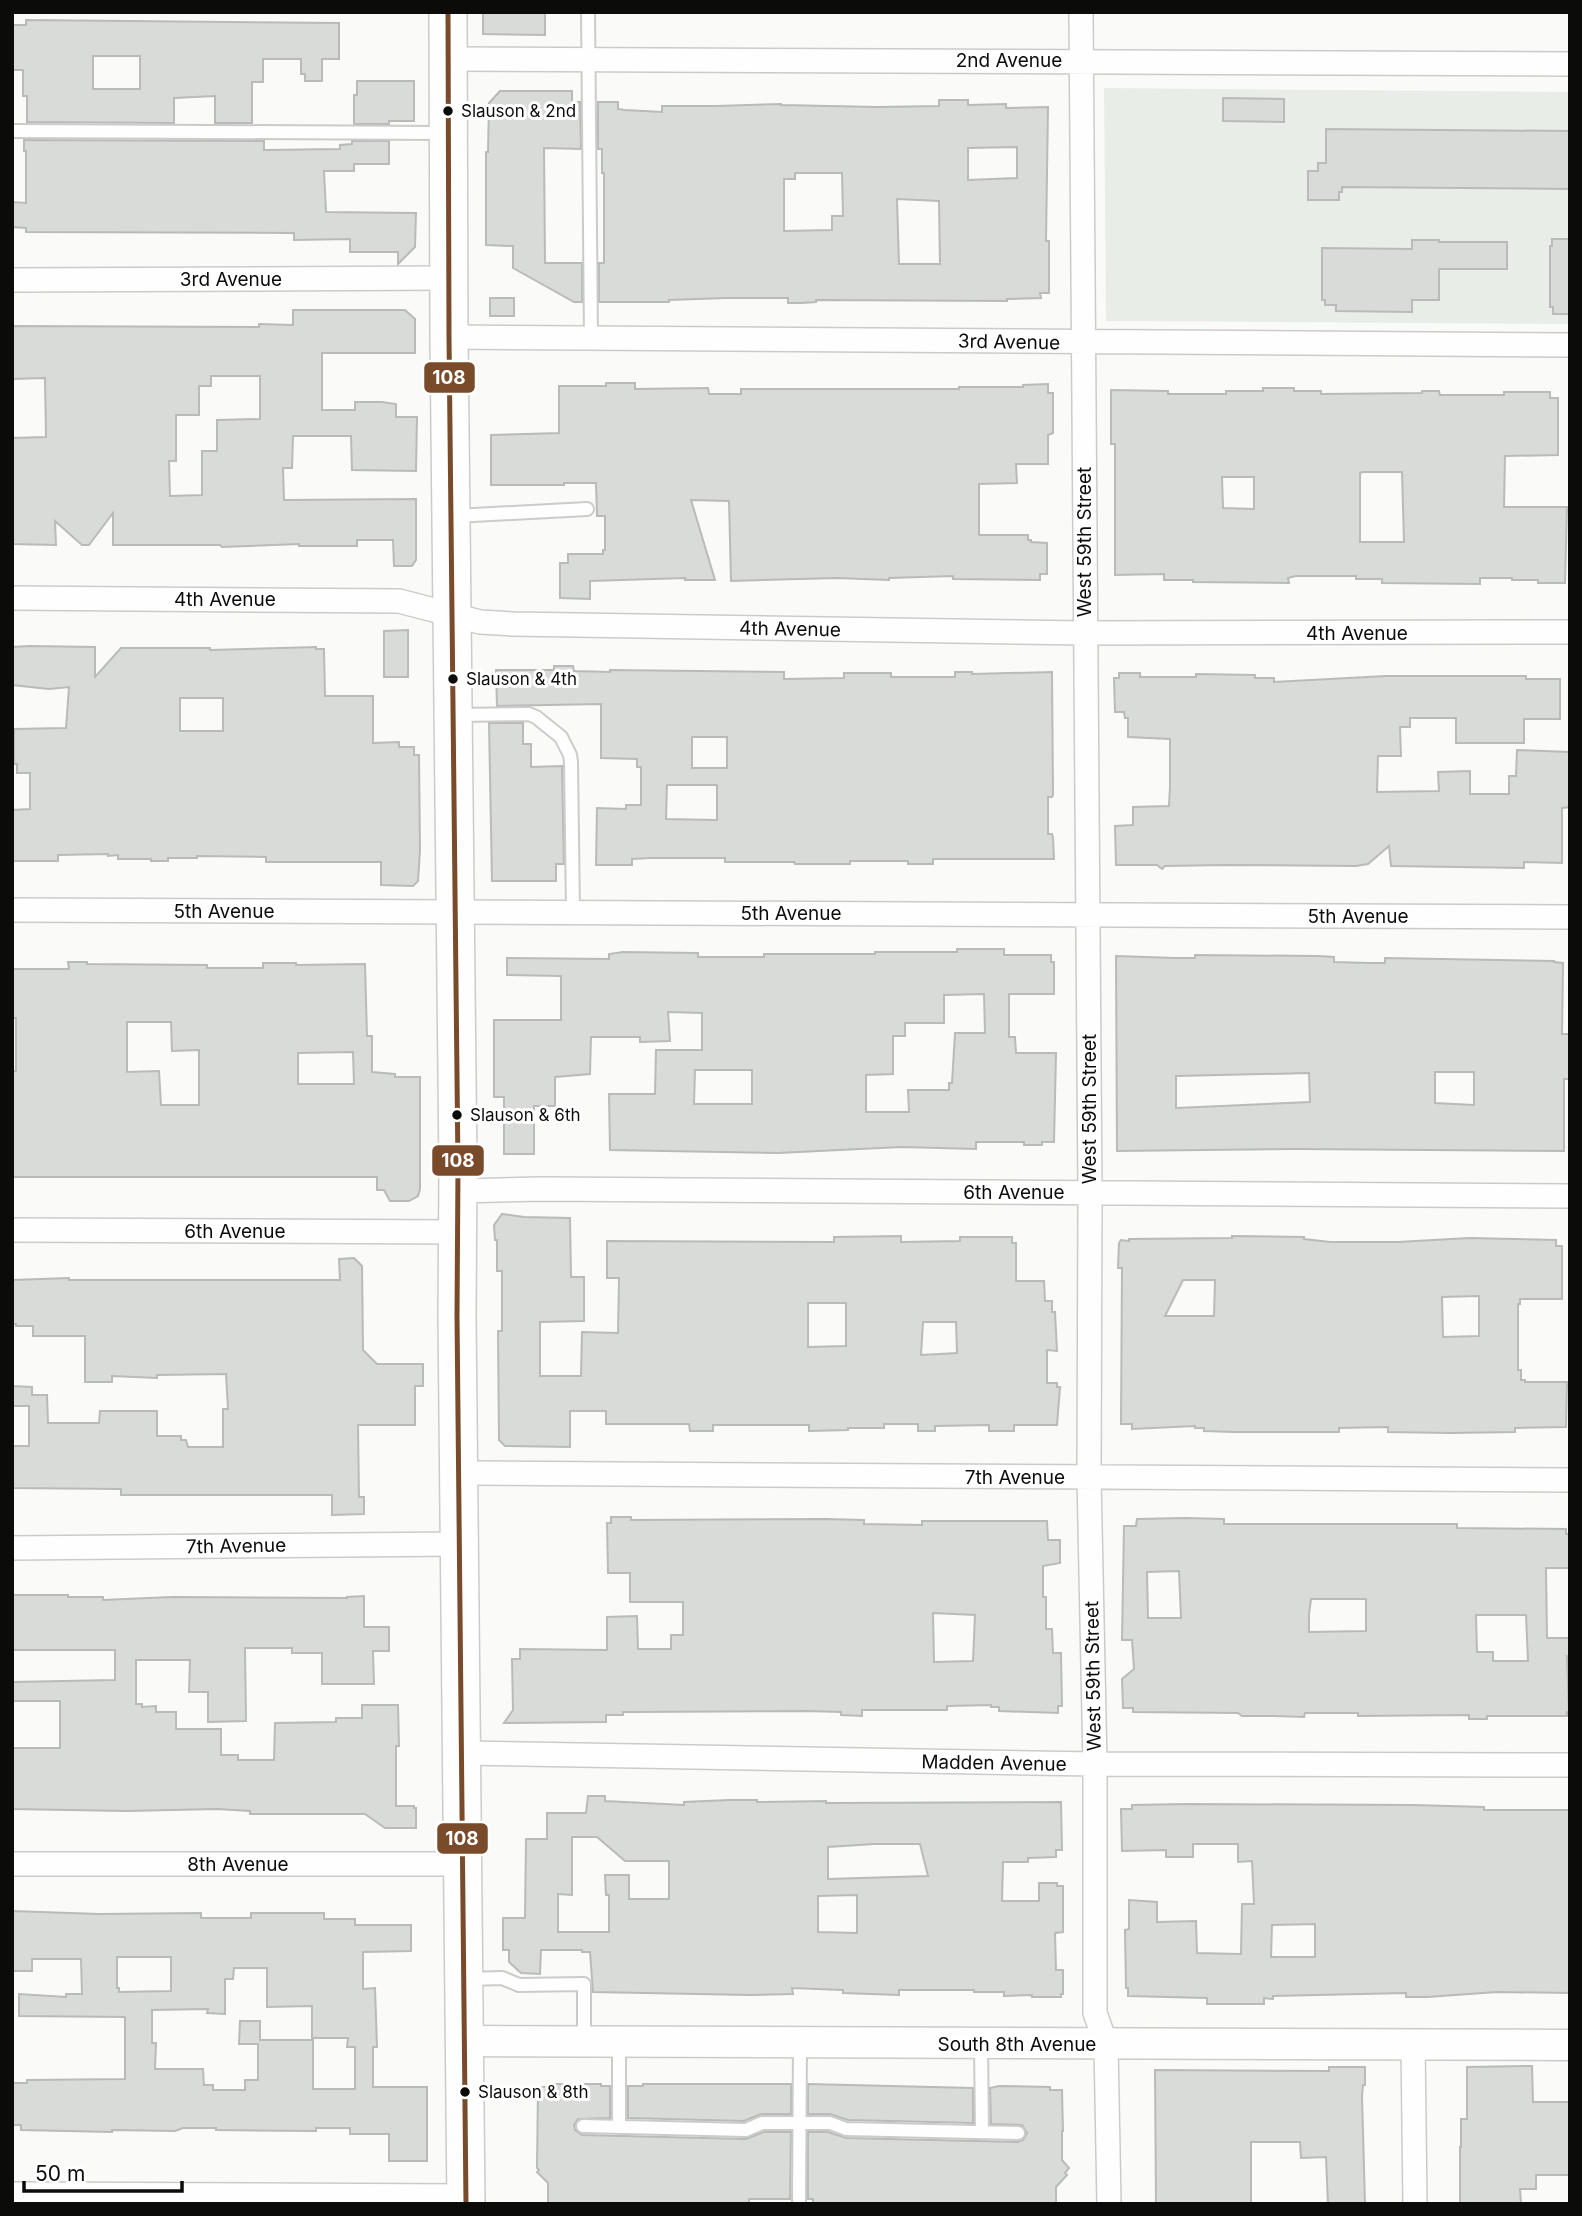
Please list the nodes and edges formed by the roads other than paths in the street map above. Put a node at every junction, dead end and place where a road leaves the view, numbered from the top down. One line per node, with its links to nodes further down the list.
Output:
1 (448, 12): 4 (main road)
2 (588, 12): 5 (lane)
3 (1081, 12): 6 (street, West 59th Street)
4 (447, 58): 5 (street, 2nd Avenue); 9 (main road)
5 (589, 59): 6 (street, 2nd Avenue); 13 (lane)
6 (1081, 60): 7 (street, 2nd Avenue); 14 (street, West 59th Street)
7 (1570, 64)
8 (12, 131): 9 (lane)
9 (448, 134): 10 (main road)
10 (449, 278): 11 (street, 3rd Avenue); 12 (main road)
11 (12, 280)
12 (449, 337): 13 (street, 3rd Avenue); 17 (main road)
13 (591, 338): 14 (street, 3rd Avenue)
14 (1084, 343): 15 (street, 3rd Avenue); 21 (street, West 59th Street)
15 (1570, 345)
16 (587, 509): 17 (lane)
17 (451, 516): 19 (main road)
18 (12, 598): 19 (street, 4th Avenue)
19 (452, 613): 21 (street, 4th Avenue); 22 (main road)
20 (1570, 632): 21 (street, 4th Avenue)
21 (1084, 634): 26 (street, West 59th Street)
22 (453, 715): 24 (main road); 25 (lane)
23 (12, 910): 24 (street, 5th Avenue)
24 (456, 912): 25 (street, 5th Avenue); 28 (main road)
25 (573, 912): 26 (street, 5th Avenue)
26 (1088, 915): 27 (street, 5th Avenue); 29 (street, West 59th Street)
27 (1570, 917)
28 (458, 1191): 29 (street, 6th Avenue); 32 (main road)
29 (1090, 1193): 30 (street, 6th Avenue); 34 (street, West 59th Street)
30 (1570, 1196)
31 (12, 1230): 32 (street, 6th Avenue)
32 (458, 1232): 33 (main road)
33 (460, 1473): 34 (street, 7th Avenue); 36 (main road)
34 (1089, 1477): 35 (street, 7th Avenue); 39 (street, West 59th Street)
35 (1570, 1480)
36 (460, 1544): 37 (street, 7th Avenue); 38 (main road)
37 (12, 1548)
38 (461, 1753): 39 (street, Madden Avenue); 42 (main road)
39 (1094, 1764): 40 (street, Madden Avenue); 49 (street, West 59th Street)
40 (1570, 1765)
41 (12, 1864): 42 (street, 8th Avenue)
42 (463, 1864): 43 (main road)
43 (464, 1980): 44 (main road); 45 (lane)
44 (464, 2041): 45 (street, South 8th Avenue); 58 (main road)
45 (584, 2042): 46 (street, South 8th Avenue)
46 (619, 2042): 47 (street, South 8th Avenue); 54 (lane)
47 (800, 2043): 48 (street, South 8th Avenue); 52 (lane)
48 (981, 2044): 49 (street, South 8th Avenue); 55 (lane)
49 (1106, 2044): 50 (street, South 8th Avenue); 60 (street, West 59th Street)
50 (1413, 2044): 51 (street, South 8th Avenue); 61 (street)
51 (1570, 2045)
52 (799, 2123): 54 (lane); 55 (lane); 59 (lane)
53 (583, 2126): 54 (lane)
54 (619, 2127)
55 (982, 2132): 56 (lane)
56 (1018, 2133)
57 (12, 2194): 58 (street)
58 (466, 2200)
59 (799, 2204)
60 (1109, 2204)
61 (1415, 2204)

